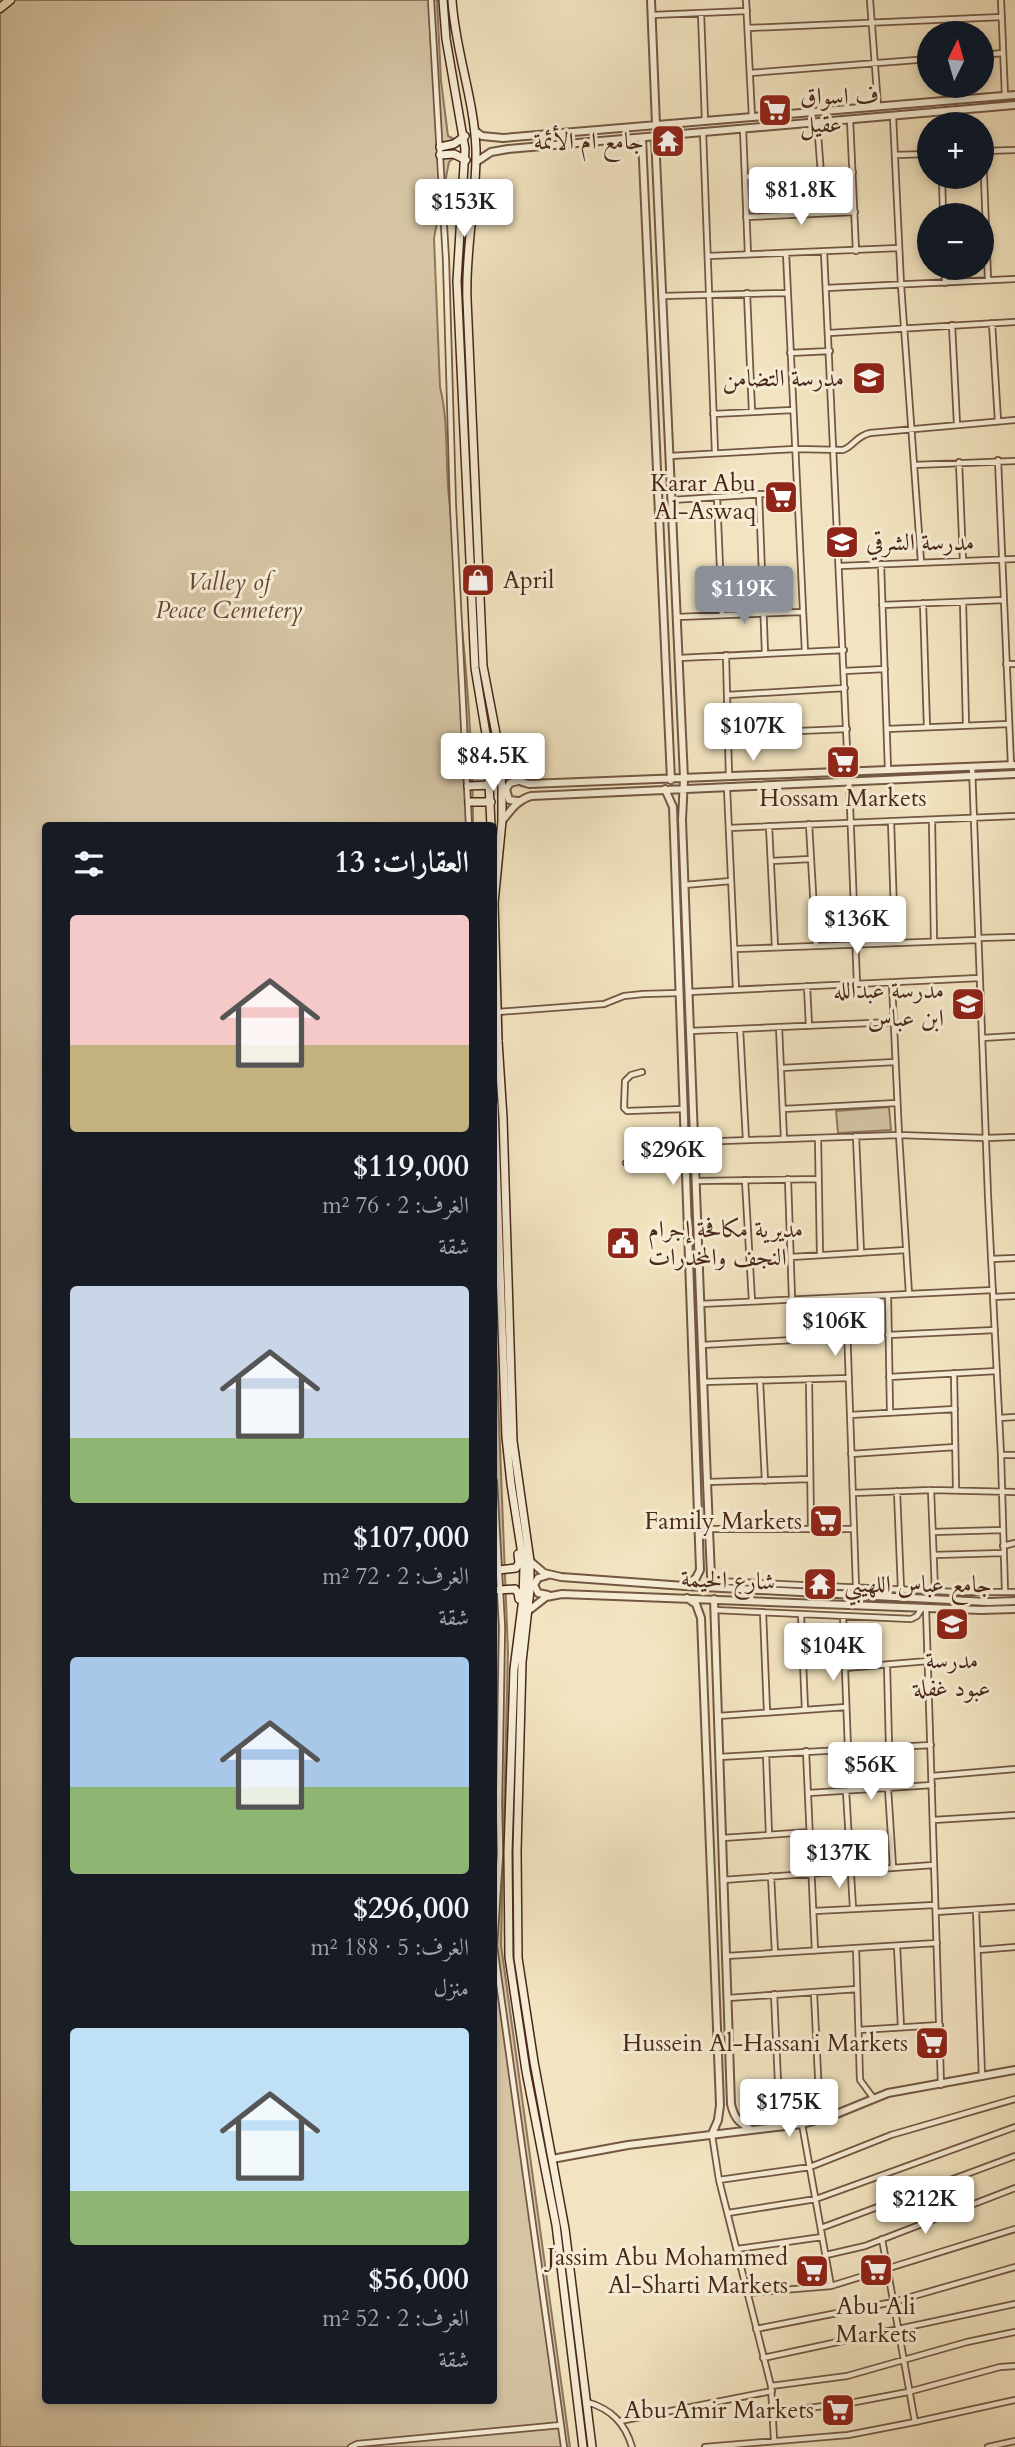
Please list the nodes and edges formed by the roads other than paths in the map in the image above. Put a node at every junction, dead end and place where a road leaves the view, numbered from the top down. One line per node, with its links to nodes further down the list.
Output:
1 (10, 0): 9 (main road)
2 (431, 0): 47 (street)
3 (443, 0): 17 (main road)
4 (452, 0): 16 (main road)
5 (651, 0): 12 (street)
6 (746, 0): 10 (street)
7 (870, 0): 14 (street)
8 (1001, 0): 13 (street)
9 (0, 8)
10 (747, 11): 11 (street); 15 (street)
11 (701, 13): 12 (street); 34 (street)
12 (652, 15): 38 (street)
13 (1002, 17): 14 (street); 18 (street)
14 (872, 23): 15 (street); 22 (street)
15 (748, 28): 24 (street)
16 (457, 43): 17 (main road); 21 (main road)
17 (448, 45): 23 (main road)
18 (1003, 53): 19 (street); 26 (street)
19 (994, 54)
20 (917, 60): 22 (street)
21 (461, 63): 23 (main road); 40 (main road)
22 (875, 63): 24 (street); 28 (street)
23 (452, 65): 42 (main road)
24 (750, 73): 32 (street)
25 (1015, 95): 26 (street)
26 (1005, 96): 28 (street)
27 (1015, 105): 31 (street)
28 (878, 106): 29 (street)
29 (826, 111): 30 (street); 35 (street)
30 (799, 113): 32 (street); 37 (street)
31 (893, 116): 33 (street); 51 (street)
32 (752, 117): 34 (street)
33 (850, 119): 35 (street); 54 (street)
34 (705, 121): 38 (street)
35 (827, 121): 36 (street)
36 (817, 122): 37 (street); 55 (street)
37 (799, 124): 39 (street)
38 (656, 125): 44 (street)
39 (743, 129): 41 (street); 56 (street)
40 (475, 131): 44 (street); 53 (main road)
41 (703, 132): 43 (street); 70 (street)
42 (465, 136): 47 (main road); 52 (main road)
43 (655, 136): 45 (street); 57 (street)
44 (487, 137): 49 (street)
45 (642, 138): 49 (street); 58 (street)
46 (1015, 150): 48 (street)
47 (440, 151): 52 (main road); 165 (street)
48 (994, 151)
49 (489, 154): 53 (street)
50 (917, 154): 51 (street)
51 (895, 155): 65 (street)
52 (466, 160): 61 (main road)
53 (476, 162): 62 (main road)
54 (853, 172): 55 (street); 59 (street)
55 (821, 174): 56 (street)
56 (745, 177): 60 (street)
57 (658, 202): 58 (street); 80 (street)
58 (645, 203): 103 (street)
59 (855, 212): 60 (street); 66 (street)
60 (746, 217): 69 (street)
61 (460, 222): 62 (main road); 63 (main road)
62 (470, 223): 64 (main road)
63 (458, 241): 64 (main road); 137 (main road)
64 (468, 242): 136 (main road)
65 (899, 248): 66 (street); 75 (street)
66 (856, 251): 67 (street)
67 (824, 252): 68 (street); 76 (street)
68 (786, 253): 69 (street); 78 (street)
69 (748, 255): 70 (street)
70 (708, 256): 79 (street)
71 (1015, 279): 73 (street)
72 (988, 280): 74 (street)
73 (994, 280)
74 (945, 283): 75 (street)
75 (901, 285): 76 (street); 84 (street)
76 (827, 288): 85 (street)
77 (747, 293): 78 (street); 79 (street); 89 (street)
78 (788, 293): 87 (street)
79 (709, 294): 80 (street); 90 (street)
80 (663, 296): 98 (street)
81 (1015, 322): 82 (street)
82 (992, 323): 83 (street); 92 (street)
83 (953, 325): 84 (street); 93 (street)
84 (904, 329): 85 (street); 94 (street)
85 (829, 333): 86 (street)
86 (830, 351): 87 (street); 96 (street)
87 (790, 353): 88 (street)
88 (793, 410): 89 (street); 95 (street)
89 (752, 412): 90 (street)
90 (713, 414): 97 (street)
91 (1015, 420): 92 (street)
92 (998, 421): 93 (street)
93 (957, 424): 94 (street)
94 (911, 428): 96 (street); 102 (street)
95 (795, 449): 96 (street); 97 (street); 105 (street)
96 (833, 450): 116 (street)
97 (715, 453): 98 (street)
98 (670, 456): 104 (street)
99 (998, 460): 100 (street); 101 (street); 111 (street)
100 (1015, 461)
101 (959, 462): 102 (street); 113 (street)
102 (914, 465): 114 (street)
103 (658, 488): 104 (street); 109 (street)
104 (671, 488): 108 (street)
105 (796, 492): 106 (street); 122 (street)
106 (758, 494): 107 (street); 121 (street)
107 (717, 497): 108 (street); 123 (street)
108 (672, 500): 110 (street)
109 (659, 509): 110 (street); 160 (street)
110 (672, 509): 124 (street)
111 (1003, 559): 112 (street); 113 (street); 117 (street)
112 (1015, 559)
113 (963, 561): 114 (street)
114 (921, 562): 115 (street)
115 (881, 564): 116 (street); 120 (street)
116 (840, 566): 125 (street)
117 (1004, 600): 118 (street); 130 (street)
118 (963, 602): 119 (street); 141 (street)
119 (923, 603): 120 (street); 142 (street)
120 (882, 604): 132 (street)
121 (763, 612): 122 (street); 123 (street); 127 (street)
122 (803, 612): 126 (street)
123 (722, 615): 124 (street)
124 (677, 617): 129 (street)
125 (844, 649): 126 (street); 133 (street)
126 (804, 652): 127 (street)
127 (765, 653): 128 (street)
128 (726, 655): 129 (street); 135 (street)
129 (679, 658): 159 (street)
130 (1006, 664): 131 (street); 140 (street)
131 (1015, 664)
132 (885, 669): 133 (street); 144 (street)
133 (844, 671): 134 (street)
134 (845, 688): 135 (street); 143 (street)
135 (727, 695): 145 (street)
136 (488, 697): 137 (main road); 138 (main road)
137 (479, 698): 139 (main road)
138 (492, 716): 139 (main road); 146 (main road)
139 (483, 720): 163 (main road)
140 (1008, 724): 141 (street); 147 (street)
141 (967, 725): 142 (street)
142 (927, 727): 144 (street)
143 (847, 729): 145 (street); 152 (street)
144 (887, 729): 151 (street)
145 (728, 734): 158 (street)
146 (498, 744): 161 (street); 175 (main road)
147 (1013, 765): 148 (street)
148 (985, 766): 150 (street); 154 (street)
149 (963, 767): 150 (street); 151 (street); 156 (street)
150 (972, 767): 157 (street)
151 (888, 771): 152 (street)
152 (849, 772): 155 (street)
153 (1015, 774): 154 (street)
154 (986, 775): 157 (street)
155 (762, 776): 158 (street); 164 (street)
156 (963, 776): 157 (street); 162 (street)
157 (972, 776): 173 (street)
158 (729, 778): 159 (street)
159 (684, 779): 160 (street); 167 (street)
160 (671, 780): 161 (street)
161 (518, 781): 169 (street)
162 (849, 781): 164 (street); 179 (street)
163 (490, 785): 165 (main road); 171 (main road)
164 (763, 785): 166 (street)
165 (468, 786): 170 (street)
166 (727, 787): 167 (street); 182 (street)
167 (684, 788): 168 (street); 187 (street)
168 (665, 789): 169 (street); 202 (street)
169 (519, 801): 175 (street)
170 (469, 802): 171 (main road); 177 (street)
171 (491, 802): 178 (main road)
172 (1015, 816): 173 (street)
173 (974, 818): 174 (street); 189 (street)
174 (932, 820): 176 (street); 190 (street)
175 (502, 821): 184 (main road)
176 (891, 821): 179 (street); 191 (street)
177 (470, 822)
178 (491, 822)
179 (851, 822): 180 (street); 192 (street)
180 (809, 824): 181 (street); 183 (street)
181 (769, 826): 182 (street); 185 (street)
182 (729, 828): 186 (street)
183 (811, 859): 185 (street); 193 (street)
184 (497, 860)
185 (771, 861): 194 (street)
186 (731, 881): 187 (street); 195 (street)
187 (684, 885): 201 (street)
188 (1015, 937): 189 (street)
189 (978, 939): 190 (street); 196 (street)
190 (934, 941): 191 (street)
191 (895, 942): 192 (street)
192 (856, 944): 193 (street); 198 (street)
193 (816, 945): 194 (street)
194 (775, 947): 195 (street)
195 (735, 949): 200 (street)
196 (979, 978): 197 (street); 210 (street)
197 (892, 983): 198 (street); 204 (street)
198 (857, 984): 199 (street)
199 (807, 986): 200 (street); 205 (street)
200 (736, 989): 201 (street)
201 (689, 992): 208 (street)
202 (680, 993): 203 (street); 215 (street)
203 (497, 1012): 291 (main road)
204 (894, 1022): 205 (street); 211 (street)
205 (809, 1026): 206 (street)
206 (779, 1027): 207 (street); 212 (street)
207 (740, 1029): 208 (street); 223 (street)
208 (690, 1031): 224 (street)
209 (1015, 1037): 210 (street)
210 (982, 1038): 221 (street)
211 (895, 1062): 212 (street); 214 (street)
212 (781, 1068): 216 (street)
213 (642, 1072): 215 (street)
214 (897, 1103): 216 (street); 217 (street)
215 (684, 1109): 225 (street)
216 (783, 1109): 222 (street)
217 (899, 1135): 218 (street); 221 (street); 236 (street)
218 (856, 1136): 220 (street); 237 (street)
219 (1015, 1137): 221 (street)
220 (818, 1138): 222 (street); 230 (street)
221 (986, 1138): 241 (street)
222 (784, 1139): 223 (street)
223 (746, 1140): 224 (street)
224 (694, 1142): 228 (street)
225 (685, 1152): 226 (street); 227 (street)
226 (626, 1163)
227 (686, 1170): 228 (street); 235 (street)
228 (695, 1171): 232 (street)
229 (788, 1179): 230 (street); 231 (street); 239 (street)
230 (818, 1179): 238 (street)
231 (745, 1180): 232 (street); 249 (street)
232 (695, 1181): 234 (street)
233 (497, 1187): 285 (main road)
234 (696, 1197): 235 (street); 250 (street)
235 (687, 1199): 293 (street)
236 (906, 1250): 237 (street); 243 (street)
237 (861, 1253): 238 (street)
238 (820, 1255): 239 (street)
239 (791, 1256): 248 (street)
240 (1015, 1258): 241 (street)
241 (991, 1259): 242 (street)
242 (993, 1290): 243 (street); 247 (street)
243 (909, 1294): 244 (street)
244 (888, 1295): 246 (street); 252 (street)
245 (1015, 1296): 247 (street)
246 (846, 1297): 248 (street); 253 (street)
247 (993, 1297): 251 (street)
248 (792, 1299): 249 (street)
249 (752, 1301): 250 (street)
250 (700, 1304): 254 (street)
251 (995, 1330): 252 (street); 255 (street)
252 (888, 1335): 257 (street)
253 (848, 1337): 254 (street); 258 (street)
254 (702, 1345): 261 (street)
255 (997, 1371): 256 (street); 266 (street)
256 (954, 1373): 257 (street); 262 (street)
257 (889, 1377): 263 (street)
258 (849, 1378): 259 (street); 264 (street)
259 (809, 1379): 260 (street); 271 (street)
260 (760, 1381): 261 (street); 272 (street)
261 (703, 1382): 273 (street)
262 (955, 1409): 263 (street); 267 (street)
263 (890, 1412): 264 (street)
264 (850, 1415): 268 (street)
265 (1015, 1417): 266 (street)
266 (999, 1418): 269 (street)
267 (956, 1447): 268 (street); 274 (street)
268 (851, 1454): 279 (street)
269 (1001, 1455): 270 (street); 277 (street)
270 (1015, 1455)
271 (810, 1479): 272 (street); 280 (street)
272 (765, 1480): 273 (street)
273 (707, 1482): 282 (street)
274 (956, 1489): 275 (street); 277 (street)
275 (931, 1490): 276 (street); 284 (street)
276 (897, 1491): 279 (street); 299 (street)
277 (1002, 1492): 278 (street); 283 (street)
278 (1015, 1492)
279 (853, 1493): 281 (street)
280 (811, 1529): 281 (street); 282 (street)
281 (854, 1529): 297 (street)
282 (709, 1530): 295 (street)
283 (1003, 1530): 284 (street); 287 (street)
284 (933, 1532): 290 (street)
285 (520, 1540): 292 (main road); 317 (main road)
286 (1015, 1543): 287 (street)
287 (1003, 1546): 289 (street)
288 (497, 1548): 292 (street)
289 (1004, 1553): 290 (street); 302 (street)
290 (934, 1555): 301 (street)
291 (530, 1561): 294 (street); 317 (main road)
292 (498, 1570): 300 (street)
293 (699, 1574): 295 (street); 296 (street)
294 (550, 1575): 296 (street, شارع الخيمة); 304 (street)
295 (712, 1578): 297 (street); 298 (street)
296 (684, 1586): 298 (street, شارع الخيمة)
297 (856, 1587): 299 (street)
298 (719, 1588): 305 (street, شارع الخيمة)
299 (901, 1589): 301 (street)
300 (499, 1590): 317 (main road); 359 (street)
301 (935, 1591): 306 (street)
302 (1005, 1592): 303 (street); 306 (street)
303 (1015, 1592)
304 (551, 1595): 307 (street, شارع الخيمة); 317 (street)
305 (867, 1595): 308 (street, شارع الخيمة); 312 (street)
306 (957, 1596): 308 (street, شارع الخيمة); 310 (street, شارع الخيمة)
307 (687, 1598): 309 (street, شارع الخيمة); 322 (street)
308 (911, 1598): 313 (street)
309 (714, 1599): 311 (street, شارع الخيمة); 316 (street)
310 (1015, 1601)
311 (809, 1603): 312 (street, شارع الخيمة); 320 (street)
312 (868, 1605): 313 (street, شارع الخيمة)
313 (905, 1607): 314 (street, شارع الخيمة)
314 (924, 1608): 315 (street, شارع الخيمة); 321 (street); 326 (street)
315 (1015, 1609)
316 (715, 1610): 318 (street); 323 (street)
317 (525, 1611): 329 (main road)
318 (763, 1612): 319 (street); 332 (street)
319 (801, 1614): 320 (street); 325 (street)
320 (809, 1614): 321 (street)
321 (843, 1616): 324 (street)
322 (702, 1626): 323 (street); 351 (street)
323 (715, 1626): 333 (street)
324 (844, 1654): 325 (street); 328 (street)
325 (803, 1656): 331 (street)
326 (928, 1661): 327 (street); 334 (street)
327 (887, 1665): 328 (street); 335 (street)
328 (845, 1668): 330 (street)
329 (517, 1702): 397 (main road); 409 (main road)
330 (846, 1707): 331 (street); 336 (street)
331 (805, 1710): 332 (street)
332 (767, 1712): 333 (street)
333 (718, 1716): 339 (street)
334 (930, 1745): 335 (street); 341 (street)
335 (889, 1747): 336 (street)
336 (848, 1749): 337 (street)
337 (806, 1751): 338 (street); 345 (street)
338 (766, 1754): 339 (street); 349 (street)
339 (719, 1757): 350 (street)
340 (1015, 1769): 341 (street)
341 (932, 1776): 342 (street)
342 (932, 1785): 343 (street); 347 (street)
343 (888, 1788): 344 (street); 353 (street)
344 (846, 1791): 345 (street); 354 (street)
345 (809, 1793): 348 (street)
346 (1015, 1815): 347 (street)
347 (933, 1820): 352 (street)
348 (810, 1832): 349 (street); 355 (street)
349 (769, 1835): 350 (street)
350 (722, 1842): 351 (street); 358 (street)
351 (710, 1846): 357 (street)
352 (934, 1865): 353 (street); 360 (street)
353 (893, 1867): 354 (street)
354 (850, 1870): 355 (street); 362 (street)
355 (812, 1873): 356 (street); 364 (street)
356 (771, 1876): 358 (street); 372 (street)
357 (711, 1879): 358 (street); 389 (street)
358 (723, 1879): 373 (street)
359 (497, 1900)
360 (936, 1905): 362 (street); 365 (street)
361 (1015, 1907): 363 (street)
362 (853, 1909): 364 (street)
363 (976, 1910): 365 (street); 370 (street)
364 (814, 1911): 371 (street)
365 (936, 1912): 366 (street)
366 (937, 1943): 367 (street); 379 (street)
367 (897, 1946): 369 (street); 380 (street)
368 (1015, 1947): 370 (street)
369 (856, 1948): 371 (street); 375 (street)
370 (978, 1950): 383 (street)
371 (816, 1951): 372 (street)
372 (775, 1953): 373 (street)
373 (726, 1956): 378 (street)
374 (497, 1967): 430 (street)
375 (857, 1989): 376 (street); 381 (street)
376 (814, 1993): 377 (street); 390 (street)
377 (774, 1994): 378 (street); 392 (street)
378 (728, 1998): 388 (street)
379 (940, 2025): 380 (street); 385 (street)
380 (901, 2027): 381 (street)
381 (859, 2030): 386 (street)
382 (1015, 2070): 383 (street); 384 (street)
383 (982, 2077): 385 (street)
384 (1015, 2077)
385 (941, 2085): 386 (street)
386 (874, 2099): 390 (street)
387 (1015, 2099): 398 (street)
388 (731, 2104): 389 (street); 394 (street)
389 (720, 2105): 395 (street)
390 (829, 2117): 391 (street)
391 (802, 2124): 392 (street); 398 (street)
392 (780, 2126): 394 (street)
393 (1015, 2127): 401 (street)
394 (750, 2129): 395 (street)
395 (712, 2134): 397 (street); 399 (street)
396 (1015, 2157): 403 (street)
397 (552, 2159): 409 (main road)
398 (810, 2167): 399 (street); 401 (street)
399 (719, 2180): 402 (street)
400 (1015, 2188): 406 (street)
401 (816, 2199): 402 (street); 403 (street)
402 (728, 2213): 407 (street)
403 (821, 2228): 405 (street)
404 (1015, 2229): 411 (street)
405 (822, 2237): 407 (street); 408 (street)
406 (882, 2239): 408 (street); 411 (street)
407 (737, 2249): 414 (street)
408 (826, 2255): 413 (street)
409 (565, 2258): 412 (main road)
410 (1015, 2267): 415 (street)
411 (887, 2269): 413 (street); 415 (street)
412 (567, 2278): 426 (main road); 435 (main road)
413 (831, 2286): 414 (street)
414 (747, 2293): 417 (street)
415 (892, 2302): 417 (street); 418 (street)
416 (1015, 2304): 418 (street)
417 (756, 2329): 420 (street)
418 (896, 2330): 420 (street); 421 (street)
419 (1015, 2332): 421 (street)
420 (763, 2358): 423 (street)
421 (902, 2360): 423 (street); 424 (street)
422 (1015, 2366): 424 (street)
423 (771, 2389): 427 (street); 428 (street)
424 (908, 2392): 427 (street); 429 (street)
425 (1015, 2400): 429 (street)
426 (586, 2402): 428 (street); 436 (main road)
427 (773, 2412): 431 (street)
428 (620, 2421): 437 (street)
429 (915, 2423): 431 (street)
430 (561, 2425): 433 (street); 434 (street)
431 (774, 2440): 438 (street)
432 (1015, 2441): 439 (street)
433 (351, 2447)
434 (564, 2447)
435 (583, 2447)
436 (592, 2447)
437 (632, 2447)
438 (705, 2447)
439 (988, 2447)

